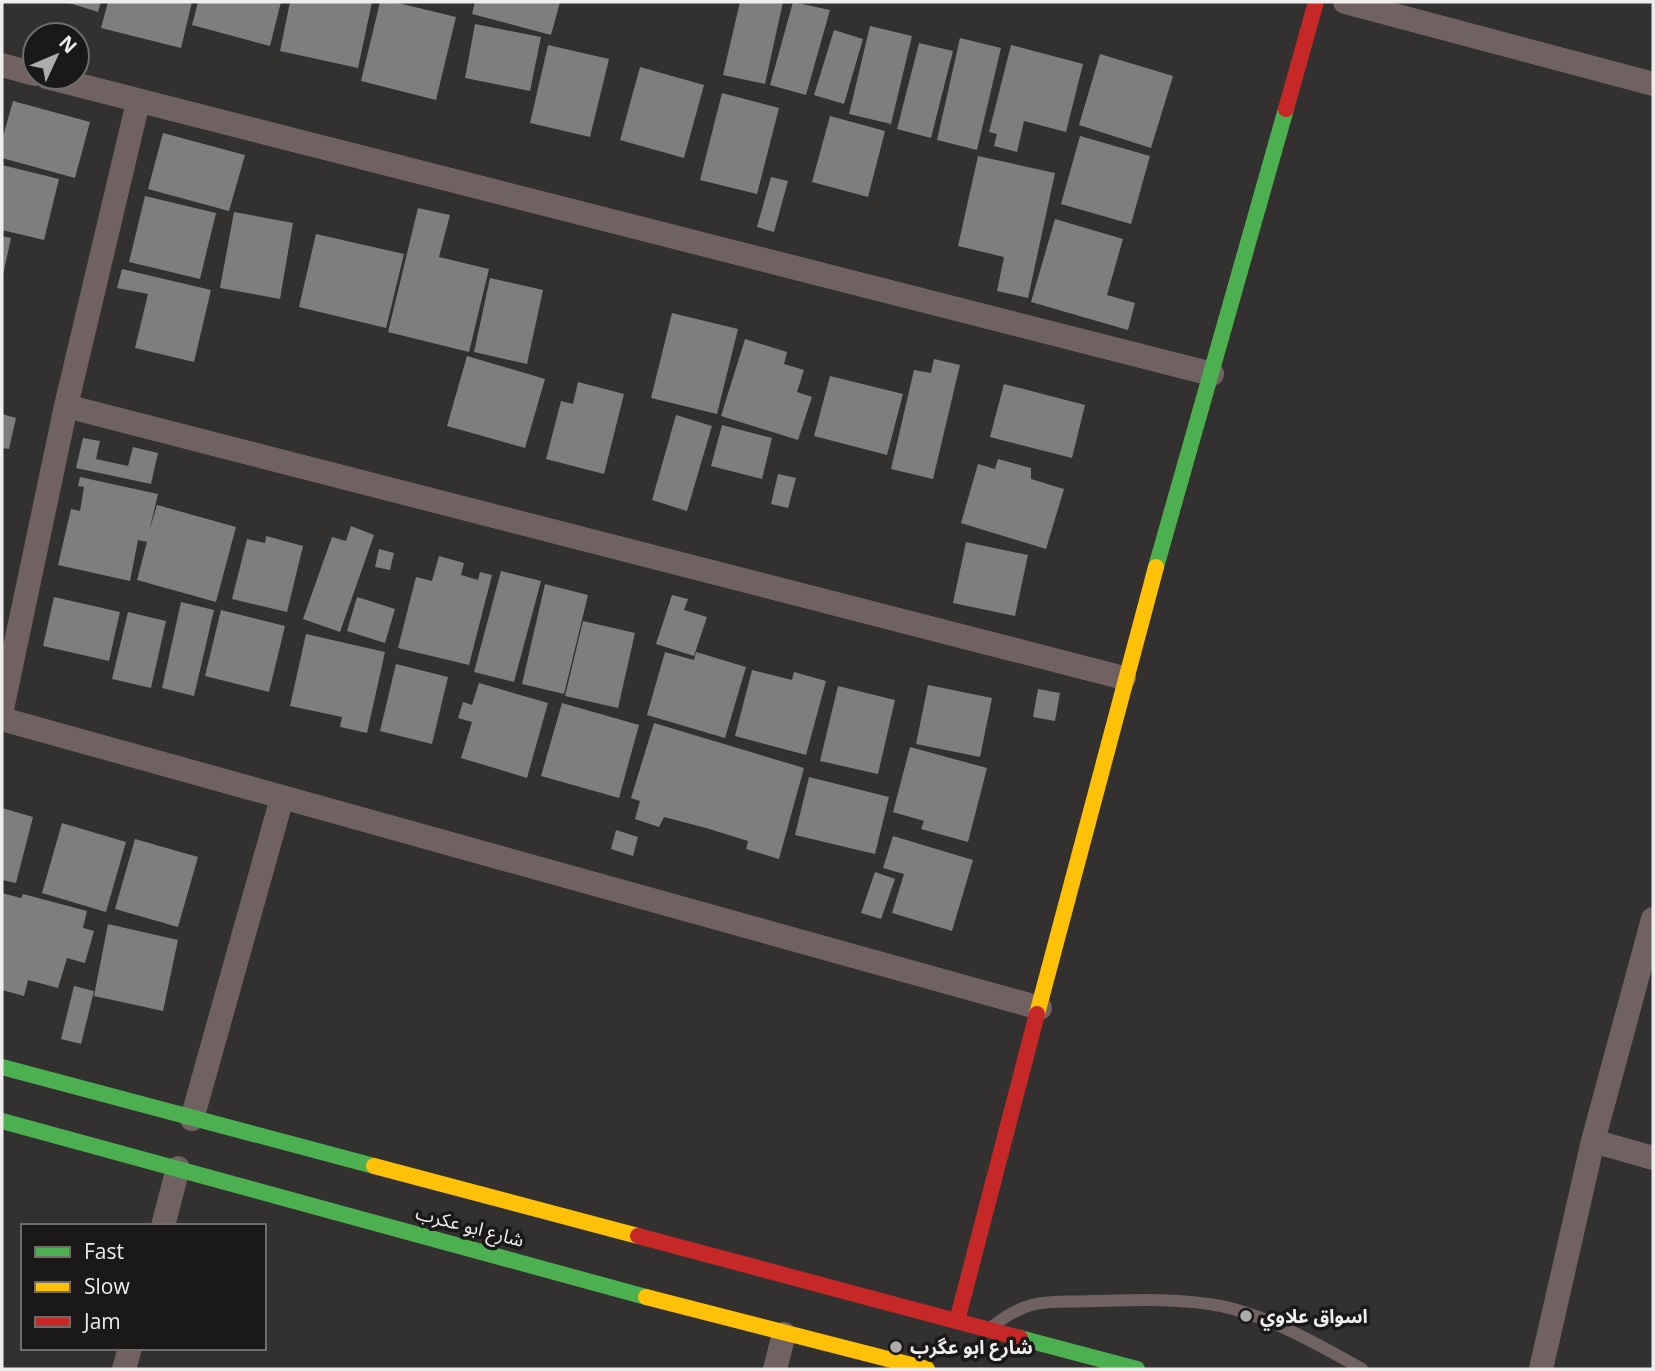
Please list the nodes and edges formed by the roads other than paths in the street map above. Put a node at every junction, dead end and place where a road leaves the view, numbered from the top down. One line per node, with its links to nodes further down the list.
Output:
1 (1316, 2): 8 (street)
2 (1345, 2): 5 (street)
3 (2, 65): 4 (street)
4 (21, 70)
5 (1653, 84)
6 (91, 89): 7 (street)
7 (138, 102): 8 (street); 9 (street)
8 (1212, 374): 10 (street)
9 (66, 407): 10 (street); 11 (street)
10 (1125, 678): 15 (street)
11 (2, 709)
12 (2, 719): 13 (street)
13 (282, 798): 15 (street); 17 (street)
14 (1653, 919): 19 (street)
15 (1040, 1008): 23 (street)
16 (2, 1067): 17 (street)
17 (192, 1119): 23 (street)
18 (2, 1121): 21 (street, شارع ابو عكرب)
19 (1593, 1141): 20 (street); 32 (street)
20 (1653, 1158)
21 (178, 1168): 22 (street); 25 (street, شارع ابو عكرب)
22 (164, 1224)
23 (957, 1321): 24 (street)
24 (988, 1330): 30 (street); 31 (lane)
25 (785, 1334): 28 (street); 29 (street, شارع ابو عكرب)
26 (129, 1350): 27 (street)
27 (124, 1369)
28 (775, 1369)
29 (928, 1369)
30 (1137, 1369)
31 (1362, 1369)
32 (1541, 1369)

